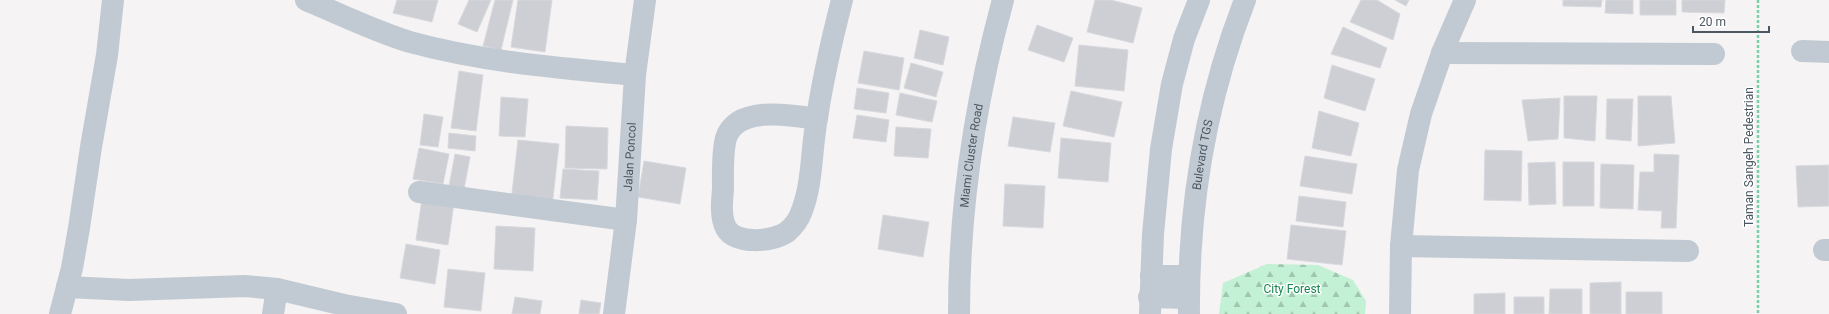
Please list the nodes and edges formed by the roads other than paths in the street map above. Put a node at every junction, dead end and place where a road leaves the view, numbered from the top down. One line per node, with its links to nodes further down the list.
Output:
1 (113, 0): 21 (street)
2 (306, 0): 13 (street)
3 (645, 0): 13 (street, Jalan Poncol)
4 (842, 0): 14 (street)
5 (1003, 0): 29 (street, Miami Cluster Road)
6 (1199, 0): 19 (street)
7 (1245, 0): 20 (street, Bulevard TGS)
8 (1465, 0): 11 (street)
9 (1802, 51): 10 (street)
10 (1829, 52)
11 (1442, 53): 12 (street); 17 (street)
12 (1714, 54)
13 (635, 75): 16 (street, Jalan Poncol)
14 (817, 119): 14 (street)
15 (419, 192): 16 (street)
16 (626, 220): 28 (street, Jalan Poncol)
17 (1401, 246): 18 (street); 30 (street)
18 (1688, 251)
19 (1150, 276): 20 (street); 23 (street)
20 (1189, 276): 24 (street, Bulevard TGS)
21 (67, 287): 22 (street); 25 (street)
22 (277, 289): 26 (street); 27 (street)
23 (1150, 306): 24 (street)
24 (1188, 306)
25 (60, 314)
26 (273, 314)
27 (396, 314)
28 (614, 314)
29 (959, 314)
30 (1400, 314)

